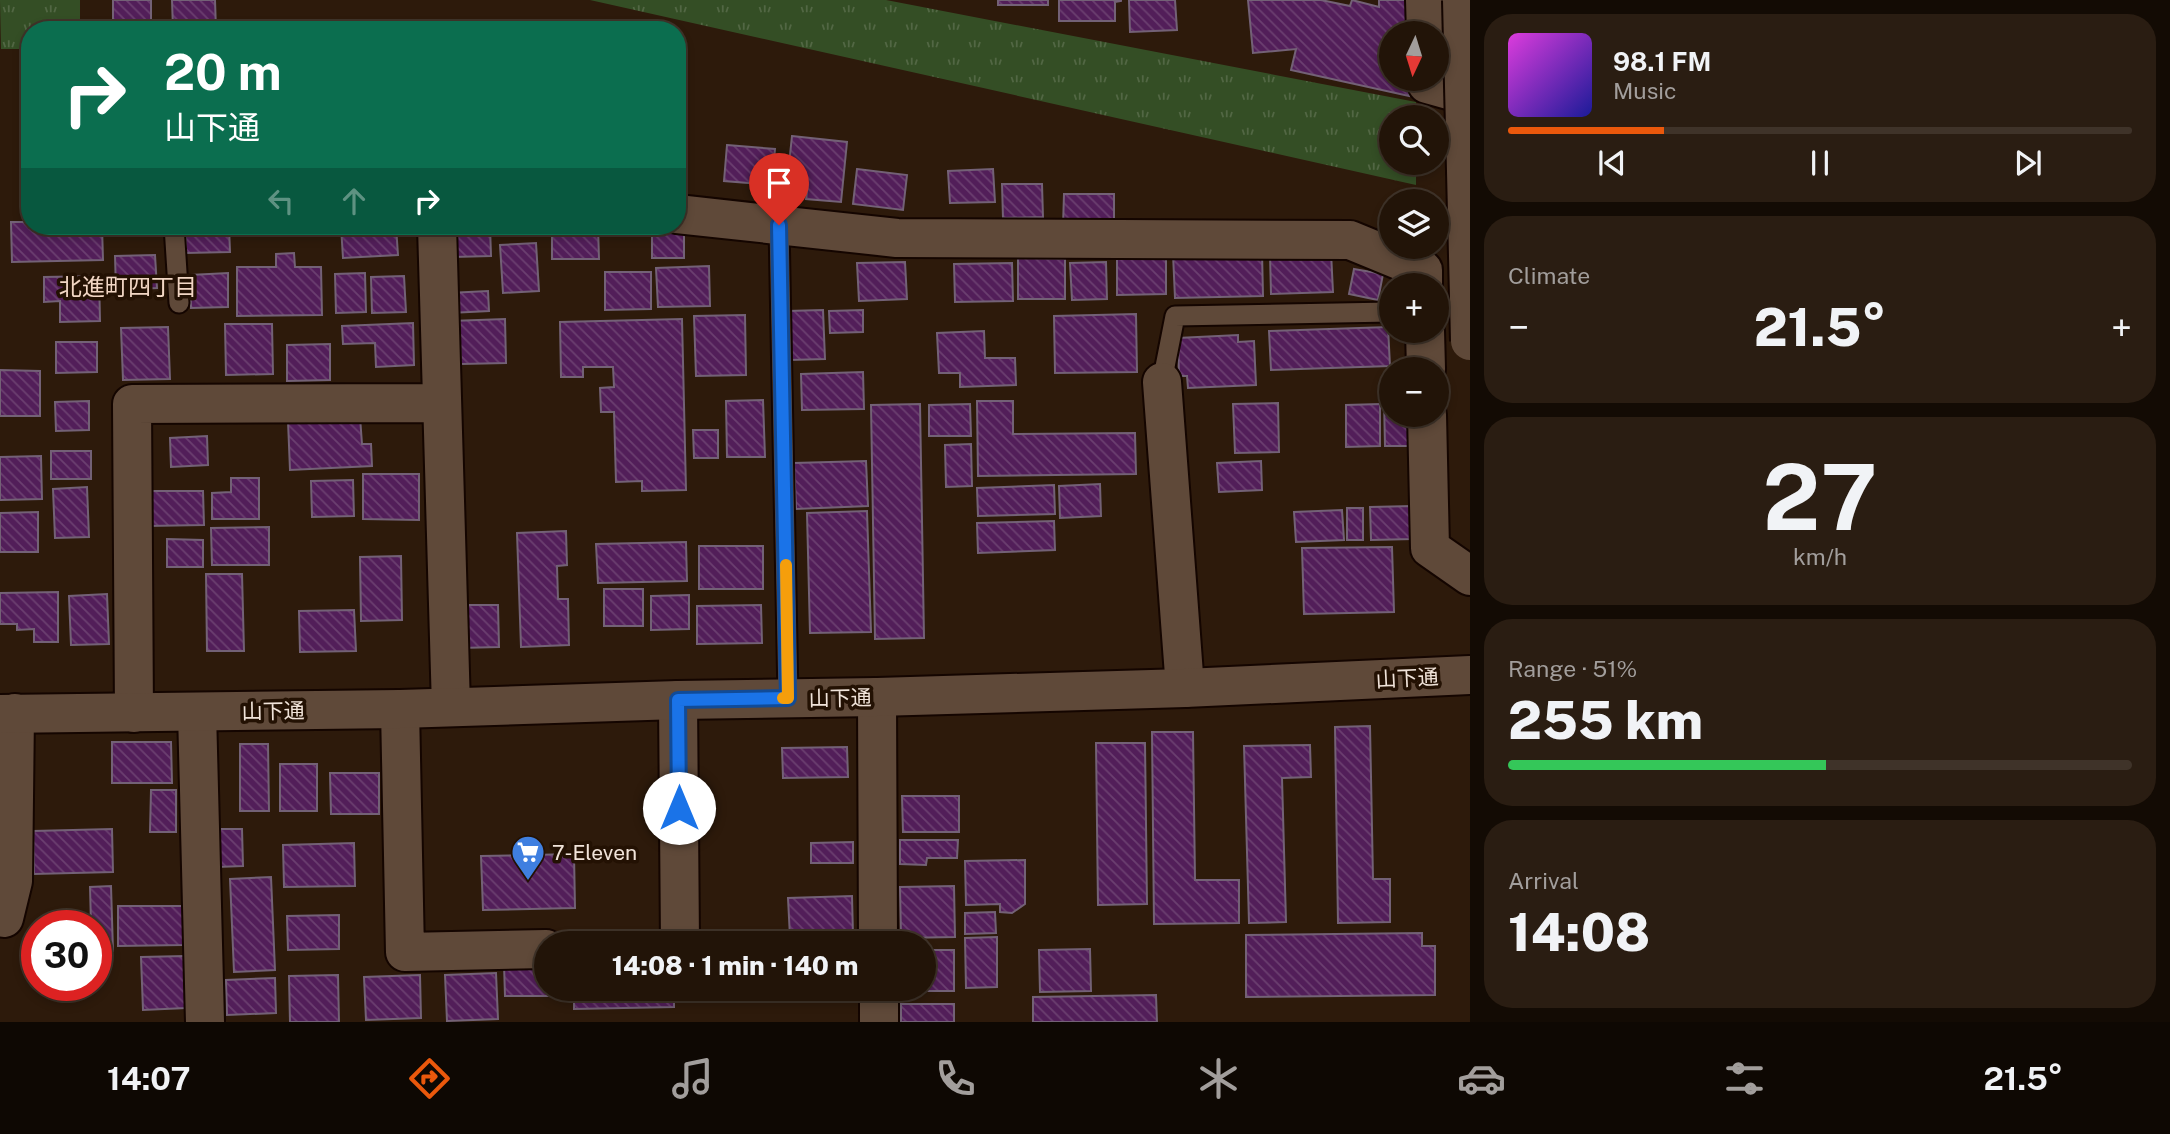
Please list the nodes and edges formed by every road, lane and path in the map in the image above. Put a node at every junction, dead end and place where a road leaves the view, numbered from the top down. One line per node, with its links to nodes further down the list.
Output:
1 (1425, 0): 3 (street)
2 (1462, 0): 13 (street, bridge)
3 (1426, 21)
4 (1449, 90): 5 (street)
5 (1470, 96)
6 (686, 215): 7 (street)
7 (779, 225): 10 (street); 21 (lane)
8 (174, 235): 11 (lane)
9 (438, 235): 15 (street)
10 (1423, 273)
11 (178, 303)
12 (1379, 312): 14 (lane)
13 (1470, 341)
14 (1162, 382): 19 (street)
15 (441, 403): 23 (street); 26 (street)
16 (1427, 427): 17 (street)
17 (1470, 576)
18 (1470, 675): 19 (street, 山下通)
19 (1185, 688): 20 (street, 山下通)
20 (877, 697): 21 (street, 山下通); 30 (street)
21 (788, 698): 22 (street, 山下通)
22 (678, 700): 23 (street, 山下通); 29 (street)
23 (451, 707): 24 (street, 山下通)
24 (400, 709): 25 (street, 山下通); 31 (street)
25 (197, 712): 26 (street, 山下通); 33 (street)
26 (134, 713): 27 (street, 山下通)
27 (8, 714): 28 (street)
28 (4, 918)
29 (680, 931)
30 (878, 931)
31 (534, 949)
32 (879, 1001): 34 (street)
33 (205, 1022)
34 (879, 1022)

